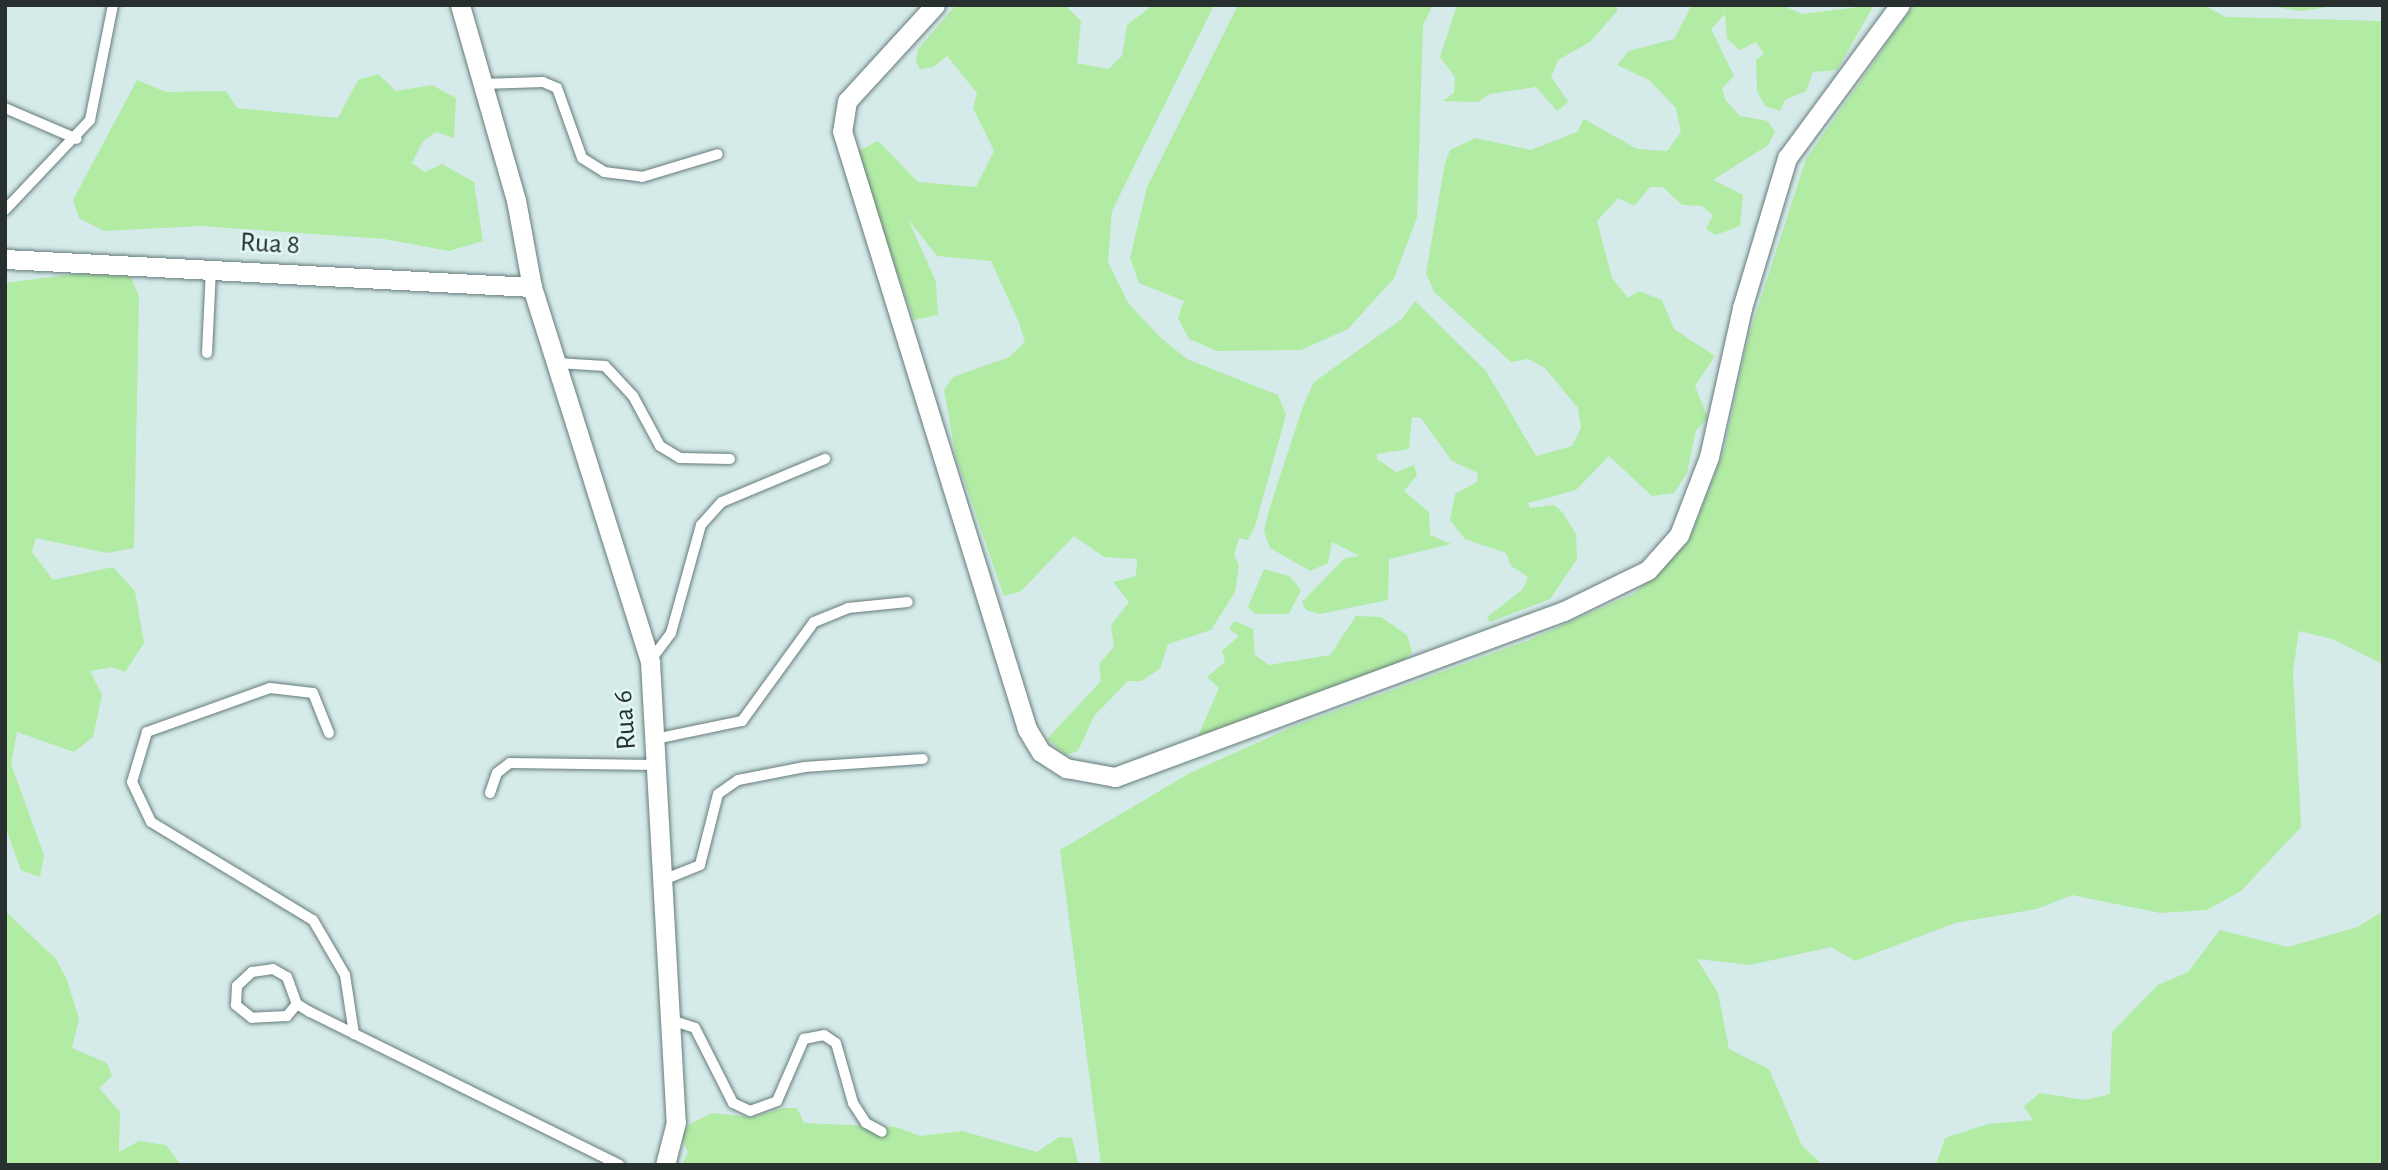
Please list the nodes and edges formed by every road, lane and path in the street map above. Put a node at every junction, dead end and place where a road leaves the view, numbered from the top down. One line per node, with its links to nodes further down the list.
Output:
1 (113, 5): 7 (lane)
2 (460, 5): 5 (street, Rua 6)
3 (935, 5): 4 (street)
4 (1900, 5)
5 (482, 84): 8 (lane); 12 (street, Rua 6)
6 (5, 108): 7 (lane)
7 (77, 139): 9 (lane)
8 (718, 154)
9 (5, 210)
10 (5, 259): 11 (street, Rua 8)
11 (211, 269): 12 (street, Rua 8); 13 (lane)
12 (532, 287): 14 (street, Rua 6)
13 (207, 354)
14 (557, 363): 15 (lane); 18 (street, Rua 6)
15 (730, 459)
16 (825, 459): 18 (lane)
17 (908, 601): 20 (lane)
18 (650, 662): 20 (street, Rua 6)
19 (329, 733): 27 (lane)
20 (655, 739): 22 (street, Rua 6)
21 (923, 759): 24 (lane)
22 (657, 765): 23 (lane); 24 (street, Rua 6)
23 (490, 793)
24 (663, 880): 26 (street, Rua 6)
25 (297, 1004): 25 (lane); 27 (lane)
26 (671, 1020): 28 (lane); 30 (street, Rua 6)
27 (354, 1034): 29 (lane)
28 (882, 1132)
29 (619, 1165)
30 (665, 1165)

